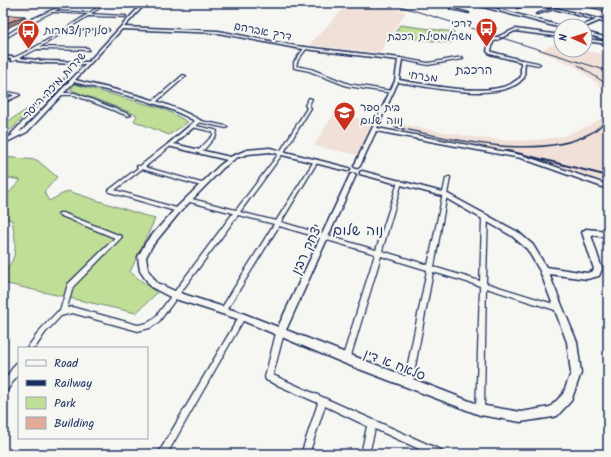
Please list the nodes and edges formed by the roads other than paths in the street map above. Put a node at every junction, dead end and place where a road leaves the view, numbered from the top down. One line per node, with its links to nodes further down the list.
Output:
1 (67, 3): 12 (street)
2 (70, 3): 12 (street)
3 (107, 3): 14 (street)
4 (144, 3): 22 (street, שדרות מיכה רייסר); 39 (street, שדרות מיכה רייסר)
5 (471, 3): 13 (street); 21 (main road)
6 (476, 3): 19 (main road)
7 (534, 3): 9 (street); 10 (street); 17 (street)
8 (576, 3): 11 (street)
9 (517, 7)
10 (554, 9): 15 (street); 17 (street)
11 (608, 10)
12 (50, 11): 14 (street); 27 (street)
13 (468, 13)
14 (88, 14): 16 (street); 24 (street)
15 (537, 14)
16 (125, 16)
17 (599, 19): 18 (street); 20 (street)
18 (608, 21)
19 (553, 23)
20 (593, 23)
21 (553, 25)
22 (122, 28): 32 (street, דרך אברהם); 39 (street, שדרות מיכה רייסר)
23 (108, 30): 24 (street)
24 (62, 31): 31 (street)
25 (593, 32): 28 (main road)
26 (553, 35): 38 (street)
27 (3, 37)
28 (608, 38)
29 (593, 41): 30 (street)
30 (608, 43)
31 (38, 48): 33 (street); 37 (street)
32 (306, 48): 36 (street, דרך אברהם); 45 (street)
33 (88, 49)
34 (3, 58): 37 (street)
35 (462, 58): 36 (street)
36 (400, 59): 43 (street, יצחק רבין)
37 (14, 60): 39 (street)
38 (523, 61): 40 (street); 43 (street, מזרחי)
39 (84, 63): 42 (street, שדרות מיכה רייסר); 55 (street, שדרות מיכה רייסר)
40 (538, 64)
41 (184, 76): 48 (street)
42 (72, 80): 46 (street, שדרות מיכה רייסר); 48 (street)
43 (397, 81): 45 (street, יצחק רבין)
44 (3, 92): 49 (street)
45 (392, 92): 54 (street, יצחק רבין)
46 (60, 94): 50 (street); 55 (street, שדרות מיכה רייסר)
47 (310, 99): 58 (street)
48 (155, 101): 51 (street)
49 (3, 102)
50 (129, 115)
51 (198, 121): 52 (street); 53 (street)
52 (193, 126): 56 (street); 57 (street)
53 (226, 127)
54 (375, 129): 63 (street, יצחק רבין); 67 (street)
55 (4, 140)
56 (170, 144): 57 (street); 61 (street)
57 (198, 152): 59 (street)
58 (282, 152): 59 (street, סלאח א דין); 60 (street, סלאח א דין); 71 (street)
59 (231, 159): 66 (street, סלאח א דין)
60 (316, 161): 62 (street, סלאח א דין); 74 (street)
61 (139, 167): 66 (street); 70 (street)
62 (347, 169): 63 (street); 63 (street)
63 (357, 171): 65 (street, סלאח א דין); 76 (street, יצחק רבין)
64 (448, 178): 68 (street)
65 (400, 182): 68 (street, סלאח א דין); 77 (street)
66 (203, 185): 69 (street, סלאח א דין)
67 (608, 187)
68 (444, 194): 73 (street, סלאח א דין); 78 (street)
69 (188, 200): 70 (street, סלאח א דין); 71 (street)
70 (178, 210): 81 (street, סלאח א דין)
71 (237, 212): 74 (street); 81 (street)
72 (61, 214): 84 (street)
73 (485, 216): 79 (street, סלאח א דין); 80 (street)
74 (277, 223): 76 (street); 83 (street)
75 (608, 234): 79 (street)
76 (325, 238): 77 (street); 86 (street, יצחק רבין)
77 (378, 253): 78 (street); 88 (street)
78 (430, 268): 80 (street); 90 (street)
79 (544, 270): 82 (street, סלאח א דין)
80 (483, 285): 82 (street); 93 (street)
81 (175, 295): 83 (street, סלאח א דין); 84 (street)
82 (558, 308): 93 (street, סלאח א דין)
83 (222, 311): 85 (street, סלאח א דין)
84 (64, 312): 87 (street)
85 (242, 317): 86 (street, סלאח א דין); 95 (street)
86 (280, 333): 88 (street, סלאח א דין); 92 (street)
87 (32, 347)
88 (346, 359): 90 (street, סלאח א דין)
89 (18, 367): 91 (street)
90 (408, 383): 93 (street, סלאח א דין)
91 (3, 389)
92 (322, 401): 94 (street); 96 (street)
93 (480, 410)
94 (372, 423): 97 (street); 98 (street)
95 (162, 454)
96 (305, 454)
97 (365, 454)
98 (440, 454)

